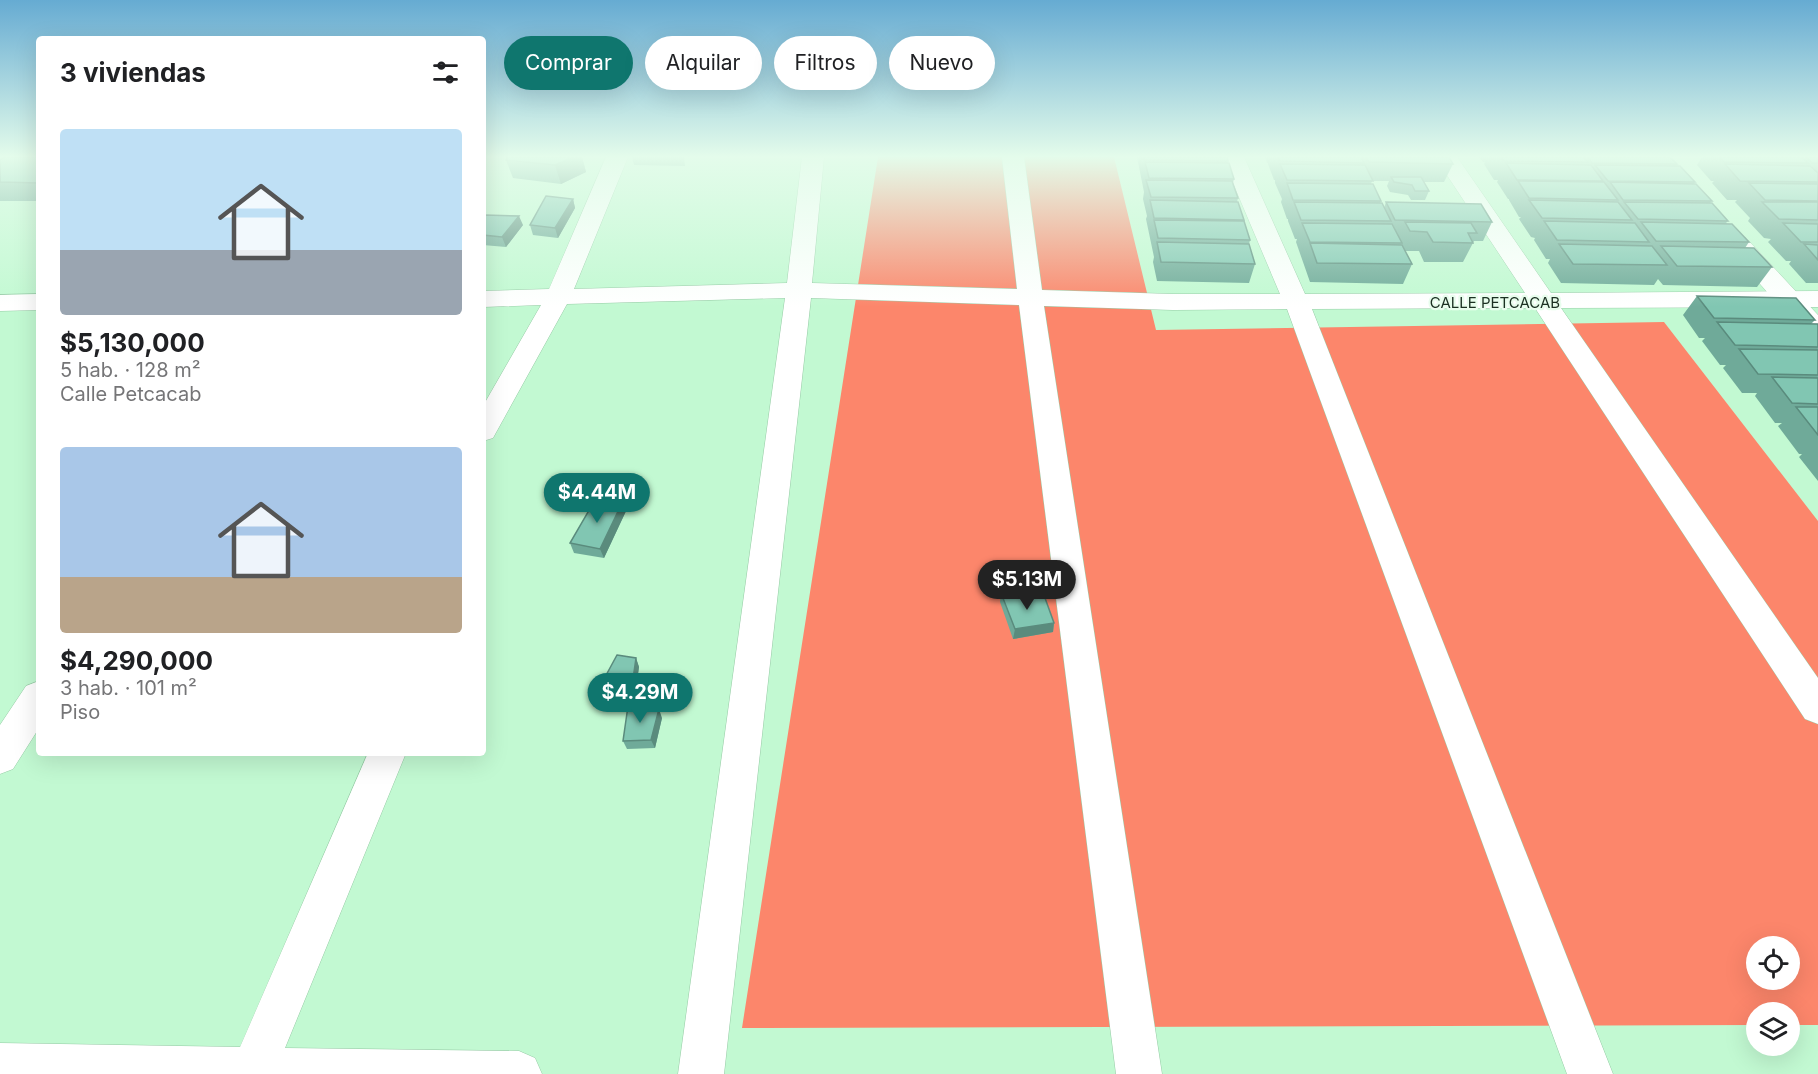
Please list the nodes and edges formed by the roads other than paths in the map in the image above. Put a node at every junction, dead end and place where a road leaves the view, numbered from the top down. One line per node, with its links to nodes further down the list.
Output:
1 (596, 207): 9 (street)
2 (808, 207): 7 (street)
3 (1019, 207): 8 (street)
4 (1255, 207): 16 (street)
5 (1480, 207): 14 (street)
6 (1719, 224): 11 (main road)
7 (799, 290): 8 (street, CALLE PETCACAB); 9 (street, CALLE PETCACAB); 26 (street)
8 (1030, 296): 16 (street, CALLE PETCACAB); 27 (street)
9 (558, 298): 10 (street, CALLE PETCACAB); 18 (street)
10 (486, 299)
11 (1788, 299): 12 (street, CALLE PETCACAB); 14 (street, CALLE PETCACAB); 17 (main road)
12 (1818, 299)
13 (36, 302): 15 (street)
14 (1545, 302): 16 (street, CALLE PETCACAB); 20 (street)
15 (0, 303)
16 (1298, 303): 28 (street)
17 (1818, 332)
18 (486, 426)
19 (36, 702): 22 (street)
20 (1818, 708)
21 (386, 756): 24 (street)
22 (0, 757)
23 (0, 1066): 24 (street)
24 (252, 1072): 25 (street)
25 (519, 1074)
26 (701, 1074)
27 (1139, 1074)
28 (1590, 1074)

